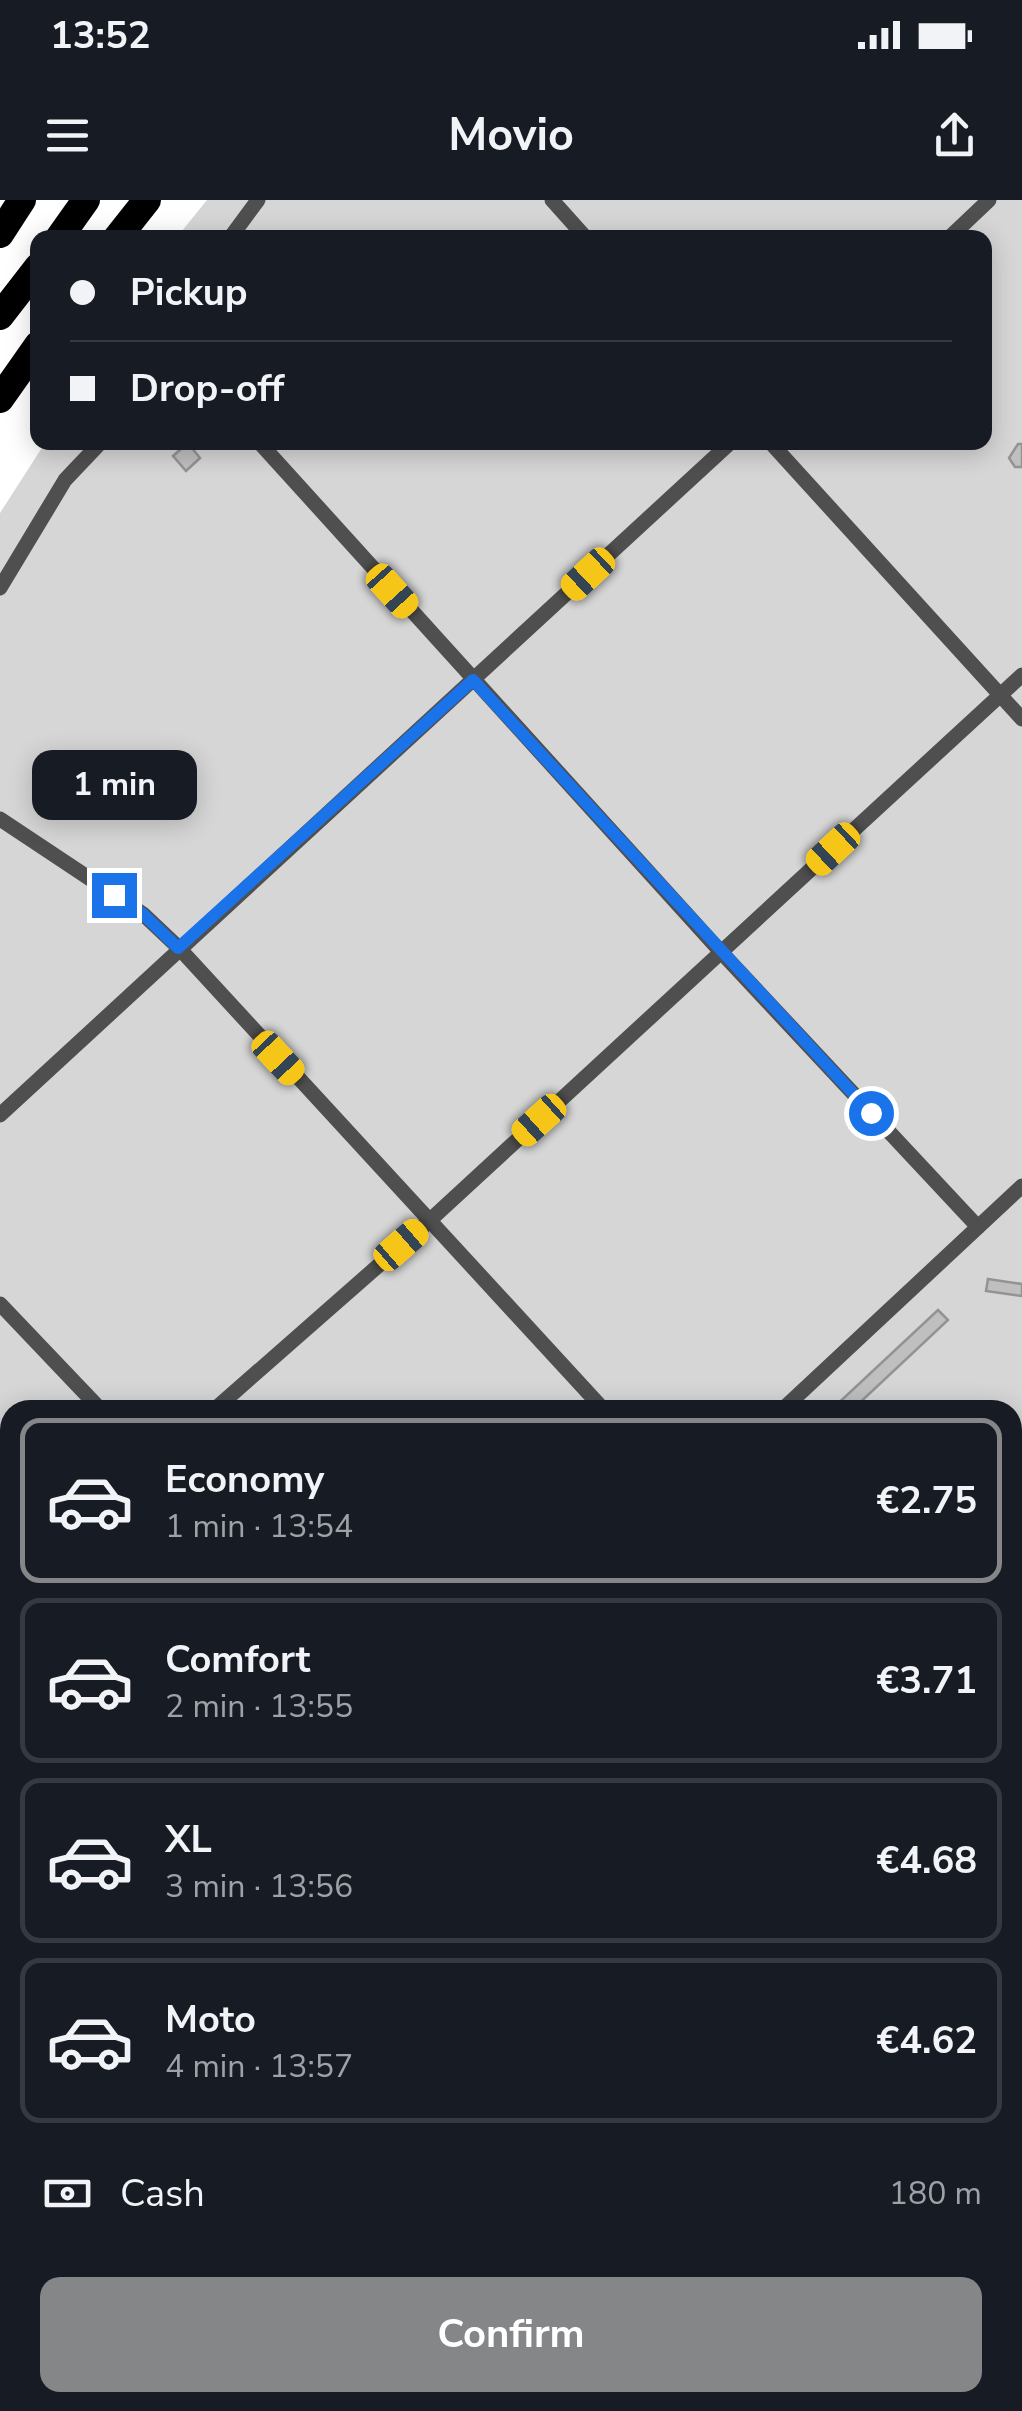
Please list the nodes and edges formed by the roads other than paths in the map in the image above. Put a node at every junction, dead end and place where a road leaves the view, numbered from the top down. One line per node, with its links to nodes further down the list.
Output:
1 (22, 200): 12 (highway)
2 (86, 200): 7 (highway)
3 (147, 200): 8 (highway)
4 (258, 200): 9 (lane)
5 (552, 200): 10 (lane)
6 (989, 200): 11 (lane)
7 (65, 230)
8 (123, 230)
9 (236, 230)
10 (579, 230)
11 (957, 230)
12 (0, 234)
13 (30, 277): 14 (highway)
14 (0, 316)
15 (30, 356): 16 (highway)
16 (0, 399)
17 (93, 450): 21 (lane)
18 (266, 450): 23 (lane)
19 (722, 450): 23 (lane)
20 (777, 450): 24 (lane)
21 (0, 588)
22 (1022, 675): 24 (lane)
23 (473, 680): 27 (lane); 28 (lane)
24 (1000, 695): 25 (lane); 28 (lane)
25 (1022, 719)
26 (0, 818): 27 (lane)
27 (178, 948): 29 (lane); 31 (lane)
28 (721, 952): 31 (lane); 32 (lane)
29 (0, 1115)
30 (1022, 1186): 32 (lane)
31 (428, 1222): 35 (lane); 36 (lane)
32 (978, 1227): 37 (lane)
33 (0, 1304): 34 (lane)
34 (91, 1400)
35 (225, 1400)
36 (595, 1400)
37 (793, 1400)

